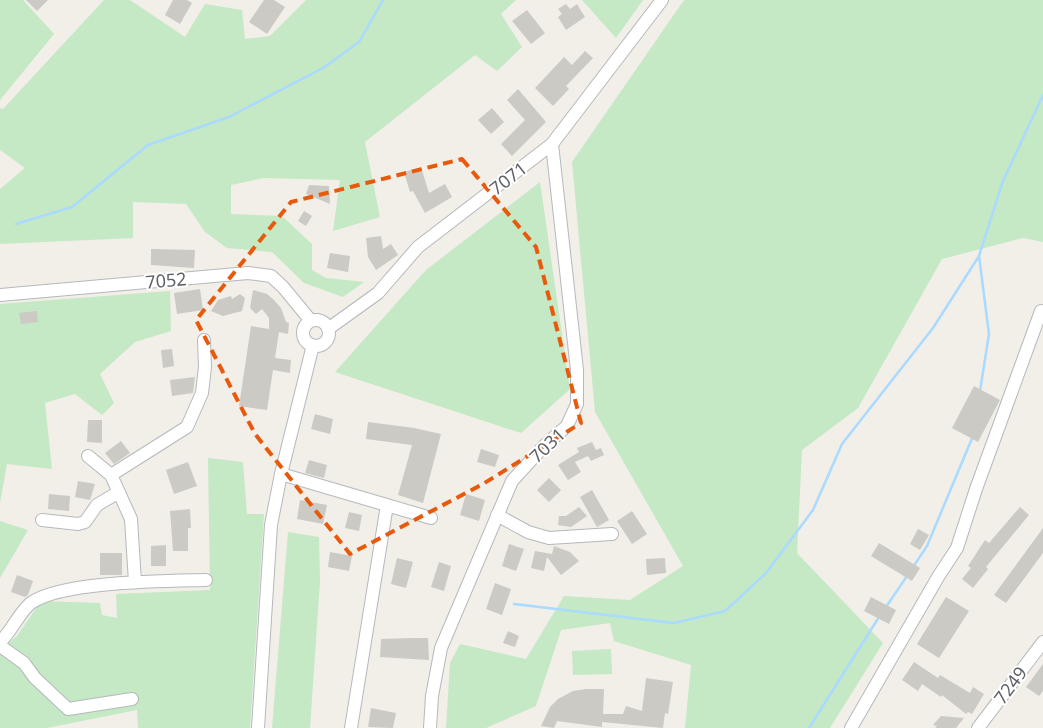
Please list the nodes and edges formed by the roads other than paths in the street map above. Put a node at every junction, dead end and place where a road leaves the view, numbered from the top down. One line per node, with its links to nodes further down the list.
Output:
1 (662, 0): 2 (street, 7071)
2 (552, 144): 6 (street, 7071); 14 (street, 7031)
3 (0, 295): 5 (street, 7052)
4 (1041, 311): 27 (street)
5 (311, 321): 6 (street); 8 (street)
6 (328, 329): 8 (street)
7 (204, 340): 11 (street)
8 (313, 345): 10 (street)
9 (88, 456): 11 (street)
10 (281, 474): 13 (street); 24 (street)
11 (111, 475): 12 (street)
12 (119, 492): 16 (street); 19 (street)
13 (387, 505): 15 (street); 25 (street)
14 (497, 516): 17 (street); 26 (street, 7031)
15 (431, 518)
16 (42, 520)
17 (612, 534)
18 (206, 580): 19 (street)
19 (135, 582): 20 (street)
20 (0, 642)
21 (1043, 642): 28 (street, 7249)
22 (0, 646): 23 (street)
23 (132, 699)
24 (258, 728)
25 (351, 728)
26 (430, 728)
27 (851, 728)
28 (978, 728)

